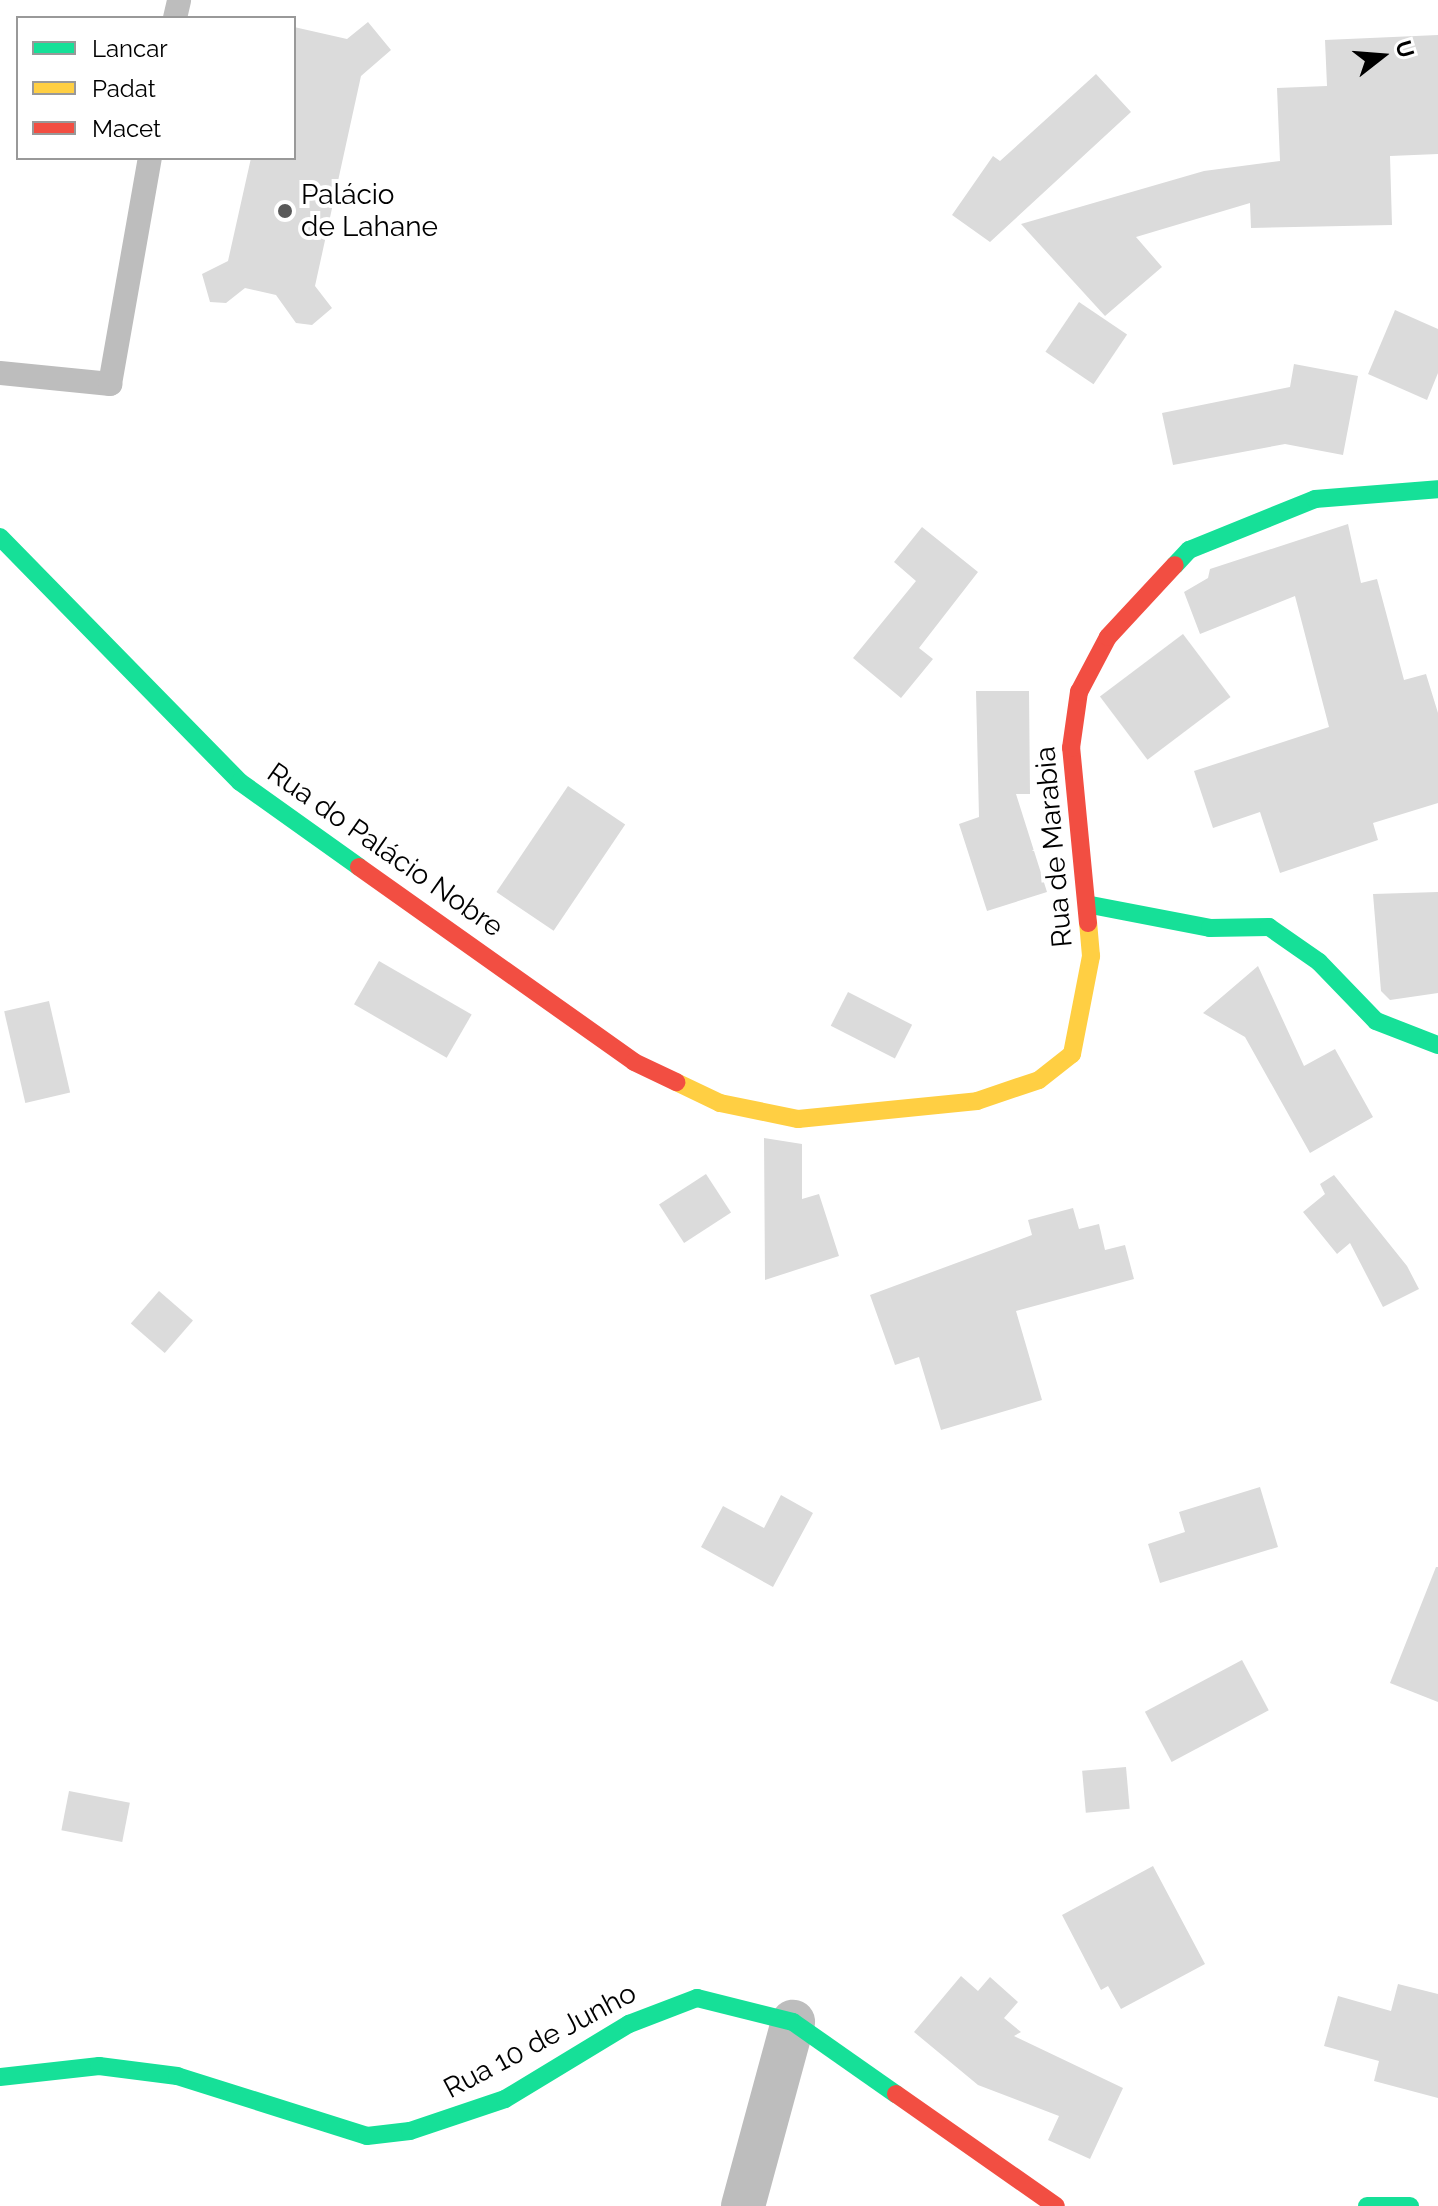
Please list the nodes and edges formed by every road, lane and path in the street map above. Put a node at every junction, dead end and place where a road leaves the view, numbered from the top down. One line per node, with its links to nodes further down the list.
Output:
1 (150, 160): 2 (lane)
2 (0, 373)
3 (1438, 489): 5 (main road, Rua de Marabia)
4 (0, 537): 7 (main road, Rua do Palácio Nobre)
5 (1091, 905): 6 (main road); 7 (main road, Rua de Marabia)
6 (1438, 1045)
7 (798, 1119)
8 (793, 2022): 9 (main road, Rua 10 de Junho); 10 (street); 11 (main road, Rua 10 de Junho)
9 (0, 2077)
10 (743, 2206)
11 (1056, 2206)
12 (1367, 2206): 13 (main road)
13 (1410, 2206)

